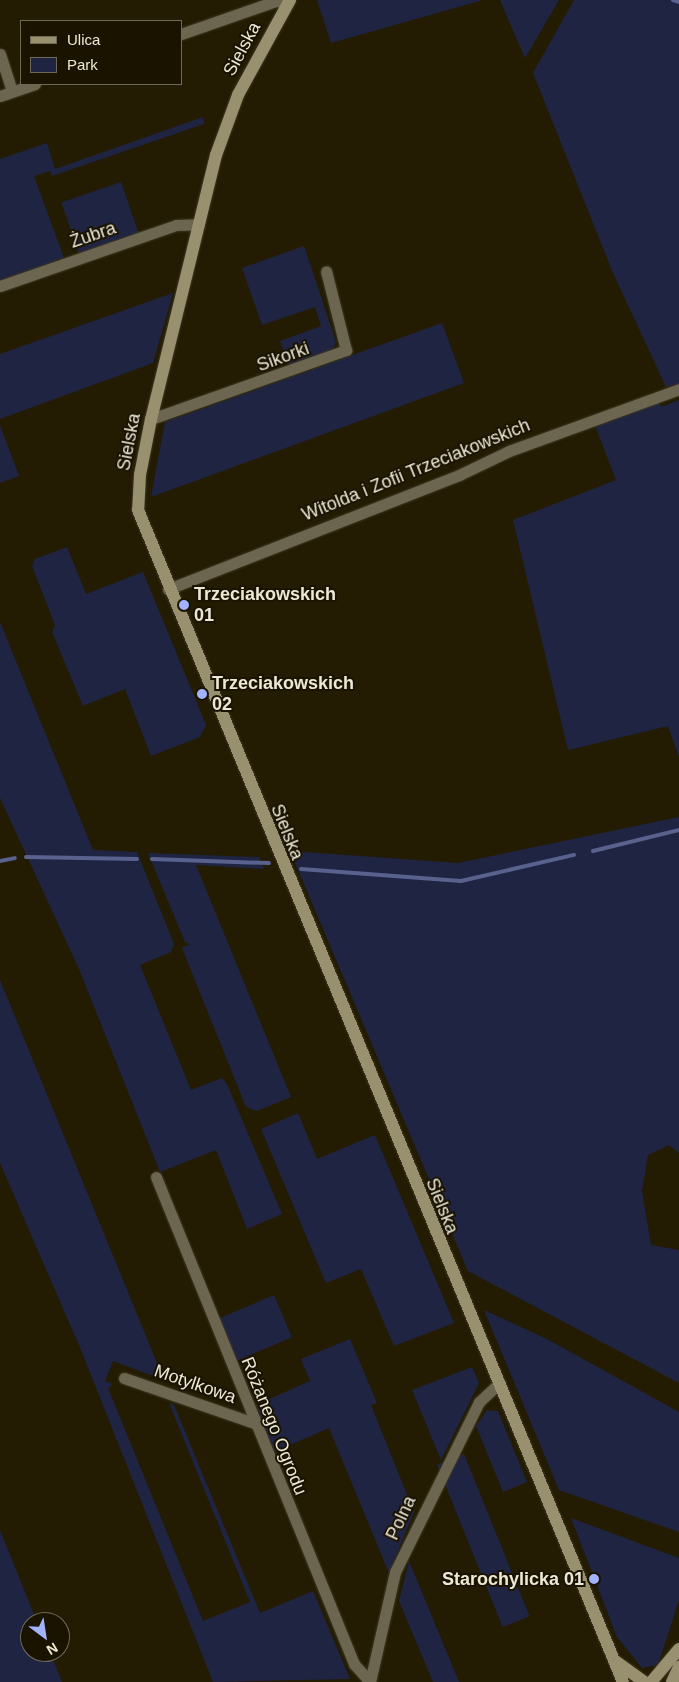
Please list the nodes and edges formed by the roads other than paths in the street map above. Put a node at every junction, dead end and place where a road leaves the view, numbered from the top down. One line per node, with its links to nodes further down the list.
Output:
1 (289, 1): 2 (street); 7 (street, Sielska)
2 (182, 34)
3 (0, 54): 5 (street)
4 (32, 85): 5 (street)
5 (12, 92): 6 (street)
6 (0, 96)
7 (199, 224): 9 (street, Żubra); 11 (street, Sielska)
8 (326, 271): 11 (street, Sikorki)
9 (0, 286)
10 (679, 389): 12 (street, Witolda i Zofii Trzeciakowskich)
11 (151, 419): 12 (street, Sielska)
12 (168, 589): 15 (street, Sielska)
13 (156, 1177): 16 (street, Różanego Ogrodu)
14 (124, 1378): 16 (street, Motylkowa)
15 (498, 1384): 18 (street, Sielska); 20 (street, Polna)
16 (254, 1422): 20 (street, Różanego Ogrodu)
17 (679, 1651): 22 (street)
18 (614, 1660): 21 (street, Sielska); 22 (street)
19 (679, 1667): 23 (street)
20 (370, 1682)
21 (623, 1682)
22 (647, 1682)
23 (672, 1682)

